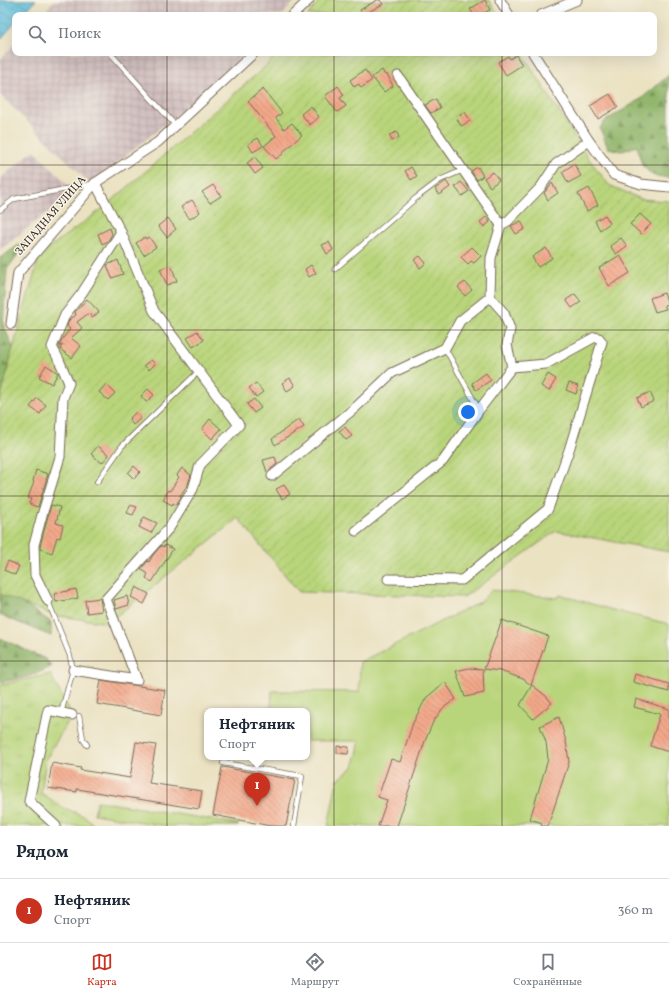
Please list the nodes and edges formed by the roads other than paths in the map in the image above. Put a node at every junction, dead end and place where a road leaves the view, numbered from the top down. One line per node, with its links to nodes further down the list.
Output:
1 (309, 0): 4 (street)
2 (500, 0): 5 (street)
3 (577, 0): 6 (street)
4 (296, 12)
5 (507, 12)
6 (548, 12)
7 (114, 56): 11 (lane)
8 (251, 56): 11 (street, ЗАПАДНАЯ УЛИЦА)
9 (535, 56): 12 (street)
10 (398, 76): 13 (street)
11 (176, 126): 14 (street, ЗАПАДНАЯ УЛИЦА)
12 (589, 141): 15 (street); 17 (street)
13 (463, 170): 17 (street); 19 (lane)
14 (95, 184): 16 (lane); 18 (street); 21 (street, ЗАПАДНАЯ УЛИЦА)
15 (669, 187)
16 (0, 210)
17 (501, 226): 20 (street)
18 (121, 232): 24 (street); 30 (street)
19 (334, 269)
20 (490, 297): 22 (street); 23 (street)
21 (11, 324)
22 (445, 348): 25 (lane); 26 (street)
23 (512, 366): 25 (street); 29 (street)
24 (199, 371): 27 (lane); 31 (street)
25 (479, 410): 28 (street)
26 (272, 476)
27 (97, 482)
28 (356, 531)
29 (388, 579)
30 (48, 601): 31 (lane)
31 (73, 670): 32 (lane)
32 (61, 713): 33 (street); 36 (street)
33 (76, 716): 34 (lane)
34 (87, 745)
35 (223, 763): 37 (lane)
36 (56, 826)
37 (294, 826)

